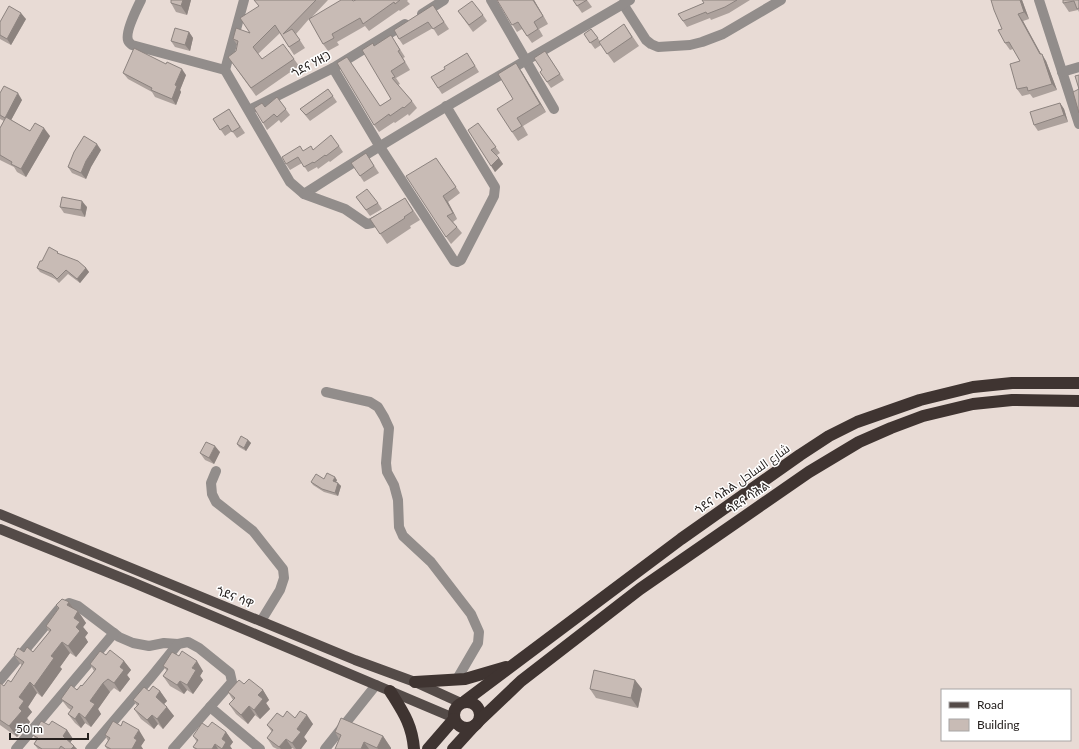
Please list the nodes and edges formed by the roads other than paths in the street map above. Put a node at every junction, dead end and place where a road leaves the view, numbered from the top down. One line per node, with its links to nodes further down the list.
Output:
1 (141, 0): 12 (street)
2 (444, 0): 11 (street, ጎደና ሃዘጋ)
3 (491, 0): 9 (street)
4 (781, 0): 8 (street)
5 (1039, 0): 13 (street)
6 (246, 1): 12 (street)
7 (626, 2): 8 (street); 9 (street)
8 (763, 4)
9 (525, 61): 14 (street); 15 (street)
10 (1079, 67): 13 (street)
11 (333, 68): 16 (street, ጎደና ሃዘጋ); 18 (street)
12 (224, 70): 16 (street)
13 (1062, 72): 17 (street)
14 (446, 106): 18 (street); 20 (street)
15 (554, 109)
16 (249, 111): 19 (street)
17 (1079, 124)
18 (380, 146): 19 (street); 20 (street)
19 (304, 194): 22 (street)
20 (414, 198): 21 (street)
21 (402, 205)
22 (390, 212)
23 (1079, 384): 29 (highway, ጎደና ሳሕል شارع الساحل)
24 (326, 392): 37 (street)
25 (1079, 401): 30 (highway, ጎደና ሳሕል)
26 (216, 471): 31 (street)
27 (0, 514): 31 (main road, ጎደና ሳዋ)
28 (0, 529): 40 (main road)
29 (660, 555): 30 (highway); 34 (highway, ጎደና ሳሕል شارع الساحل)
30 (669, 568): 35 (highway, ጎደና ሳሕል)
31 (261, 621): 39 (main road, ጎደና ሳዋ)
32 (114, 633): 33 (street); 38 (street); 47 (street)
33 (178, 644): 43 (street); 48 (street)
34 (537, 647): 35 (highway); 36 (highway, ጎደና ሳሕል شارع الساحل)
35 (548, 660): 45 (highway, ጎደና ሳሕል)
36 (515, 664): 37 (highway); 42 (highway, ጎደና ሳሕል شارع الساحل)
37 (457, 679): 39 (highway)
38 (0, 680)
39 (415, 682): 42 (main road, ጎደና ሳዋ)
40 (376, 685): 41 (main road); 51 (street)
41 (390, 691): 44 (main road); 52 (highway)
42 (463, 702): 44 (highway); 45 (highway)
43 (210, 707): 49 (street); 50 (street)
44 (454, 718): 45 (highway); 53 (highway)
45 (476, 724): 46 (highway, ጎደና ሳሕል)
46 (461, 746)
47 (16, 749)
48 (90, 749)
49 (174, 749)
50 (260, 749)
51 (325, 749)
52 (414, 749)
53 (428, 749)

